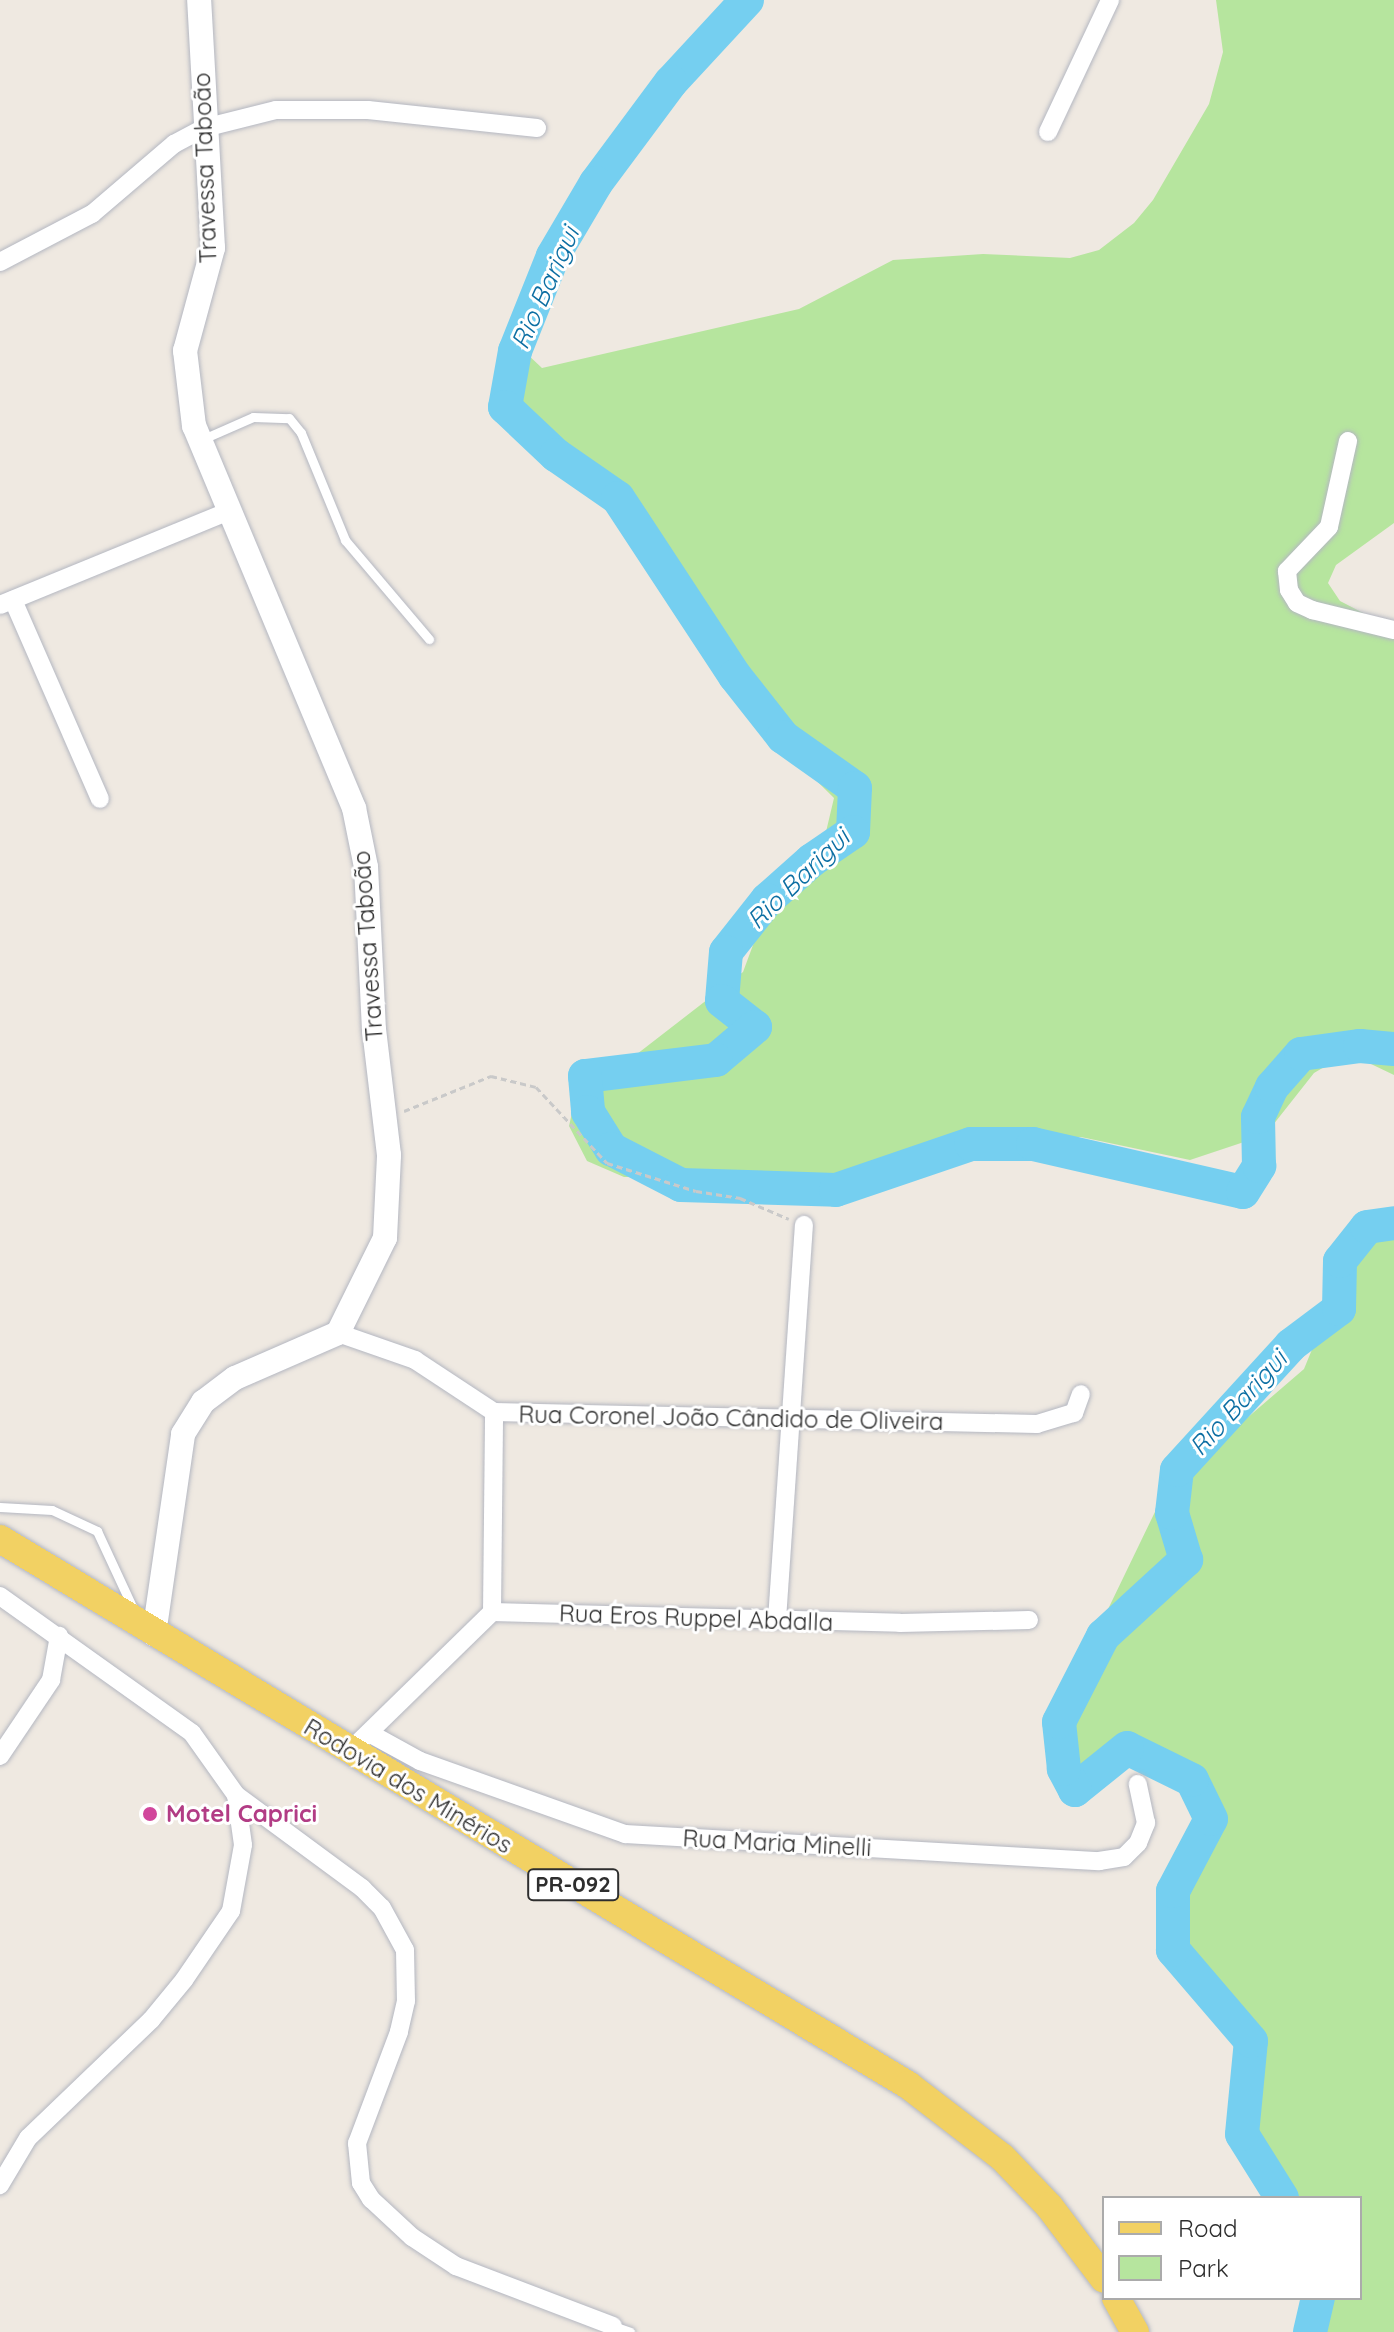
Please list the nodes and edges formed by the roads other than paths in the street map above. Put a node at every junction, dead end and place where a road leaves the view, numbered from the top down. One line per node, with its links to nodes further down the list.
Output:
1 (199, 0): 3 (street, Travessa Taboão)
2 (1110, 0): 5 (street)
3 (204, 128): 4 (street); 6 (street); 7 (street, Travessa Taboão)
4 (537, 128)
5 (1048, 132)
6 (0, 262)
7 (200, 440): 9 (street, Travessa Taboão); 12 (lane)
8 (1348, 441): 11 (street)
9 (229, 511): 10 (street); 15 (street, Travessa Taboão)
10 (7, 602): 13 (street)
11 (1394, 630)
12 (429, 639)
13 (100, 799)
14 (804, 1225): 18 (street)
15 (338, 1333): 17 (street, Rua Coronel João Cândido de Oliveira); 25 (street)
16 (1081, 1394): 18 (street, Rua Coronel João Cândido de Oliveira)
17 (494, 1412): 18 (street, Rua Coronel João Cândido de Oliveira); 22 (street)
18 (792, 1421): 23 (street)
19 (0, 1507): 25 (lane)
20 (0, 1539): 25 (main road, Rodovia dos Minérios / PR-092)
21 (0, 1596): 26 (street)
22 (492, 1612): 23 (street, Rua Eros Ruppel Abdalla); 27 (street)
23 (777, 1620): 24 (street, Rua Eros Ruppel Abdalla)
24 (1029, 1620)
25 (148, 1630): 27 (main road, Rodovia dos Minérios / PR-092)
26 (59, 1636): 28 (street); 30 (street)
27 (359, 1742): 29 (street, Rua Maria Minelli); 32 (main road, Rodovia dos Minérios / PR-092)
28 (0, 1756)
29 (1138, 1784)
30 (236, 1795): 31 (street); 34 (street)
31 (0, 2185)
32 (1102, 2276)
33 (1117, 2300): 35 (main road)
34 (619, 2330)
35 (1135, 2332)

